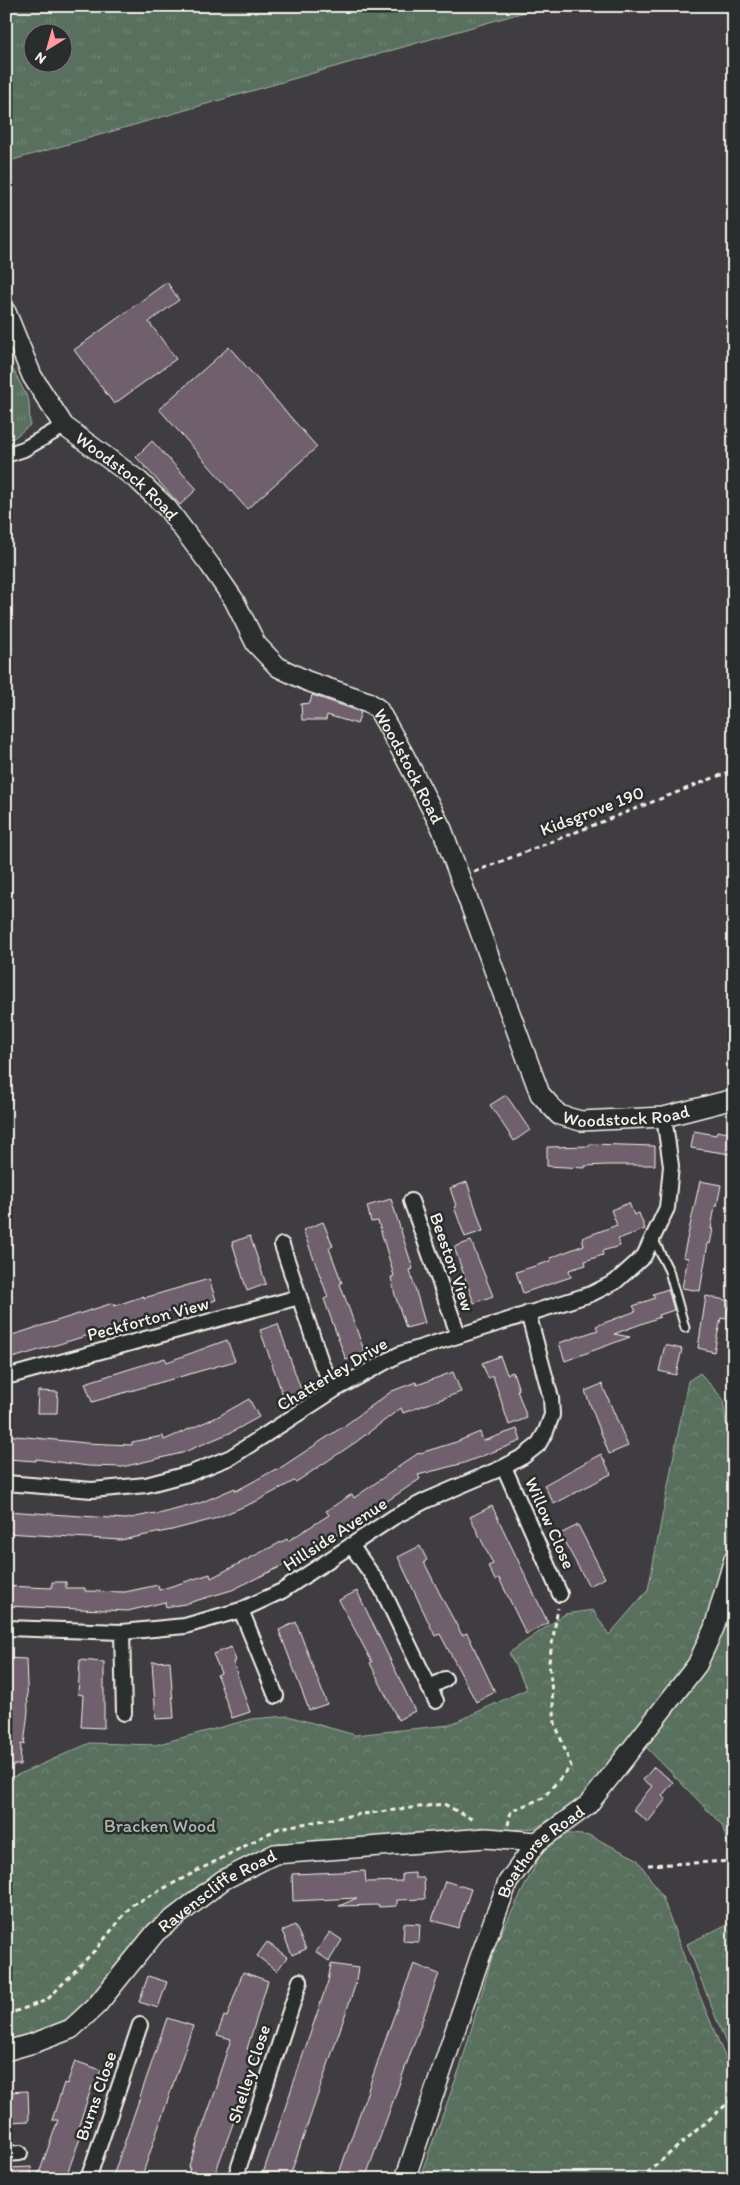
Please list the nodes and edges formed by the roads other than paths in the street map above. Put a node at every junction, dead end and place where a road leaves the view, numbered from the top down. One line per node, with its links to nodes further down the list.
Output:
1 (6, 312): 2 (street, Woodstock Road)
2 (64, 426): 3 (street); 5 (street, Woodstock Road)
3 (6, 455)
4 (734, 1099): 5 (street, Woodstock Road)
5 (664, 1118): 7 (street, Chatterley Drive)
6 (412, 1201): 12 (street, Beeston View)
7 (653, 1238): 10 (street, Chatterley Drive); 11 (lane)
8 (282, 1245): 9 (street)
9 (299, 1297): 13 (street, Peckforton View); 14 (street)
10 (528, 1313): 12 (street, Chatterley Drive); 15 (street, Hillside Avenue)
11 (685, 1328)
12 (458, 1334): 14 (street, Chatterley Drive)
13 (6, 1377)
14 (336, 1389): 16 (street, Chatterley Drive)
15 (504, 1467): 17 (street, Hillside Avenue); 19 (street, Willow Close)
16 (6, 1483)
17 (351, 1545): 20 (street, Hillside Avenue); 24 (street)
18 (734, 1559): 28 (street, Boathorse Road)
19 (560, 1594)
20 (241, 1610): 22 (street, Hillside Avenue); 25 (street)
21 (6, 1628): 22 (street, Hillside Avenue)
22 (122, 1632): 27 (street)
23 (445, 1679): 24 (street)
24 (429, 1688): 26 (street)
25 (276, 1696)
26 (436, 1702)
27 (124, 1713)
28 (537, 1842): 31 (street, Ravenscliffe Road); 34 (street, Boathorse Road)
29 (300, 1981): 33 (street, Shelley Close)
30 (140, 2025): 32 (street, Burns Close)
31 (6, 2051)
32 (91, 2179)
33 (235, 2179)
34 (405, 2179)

